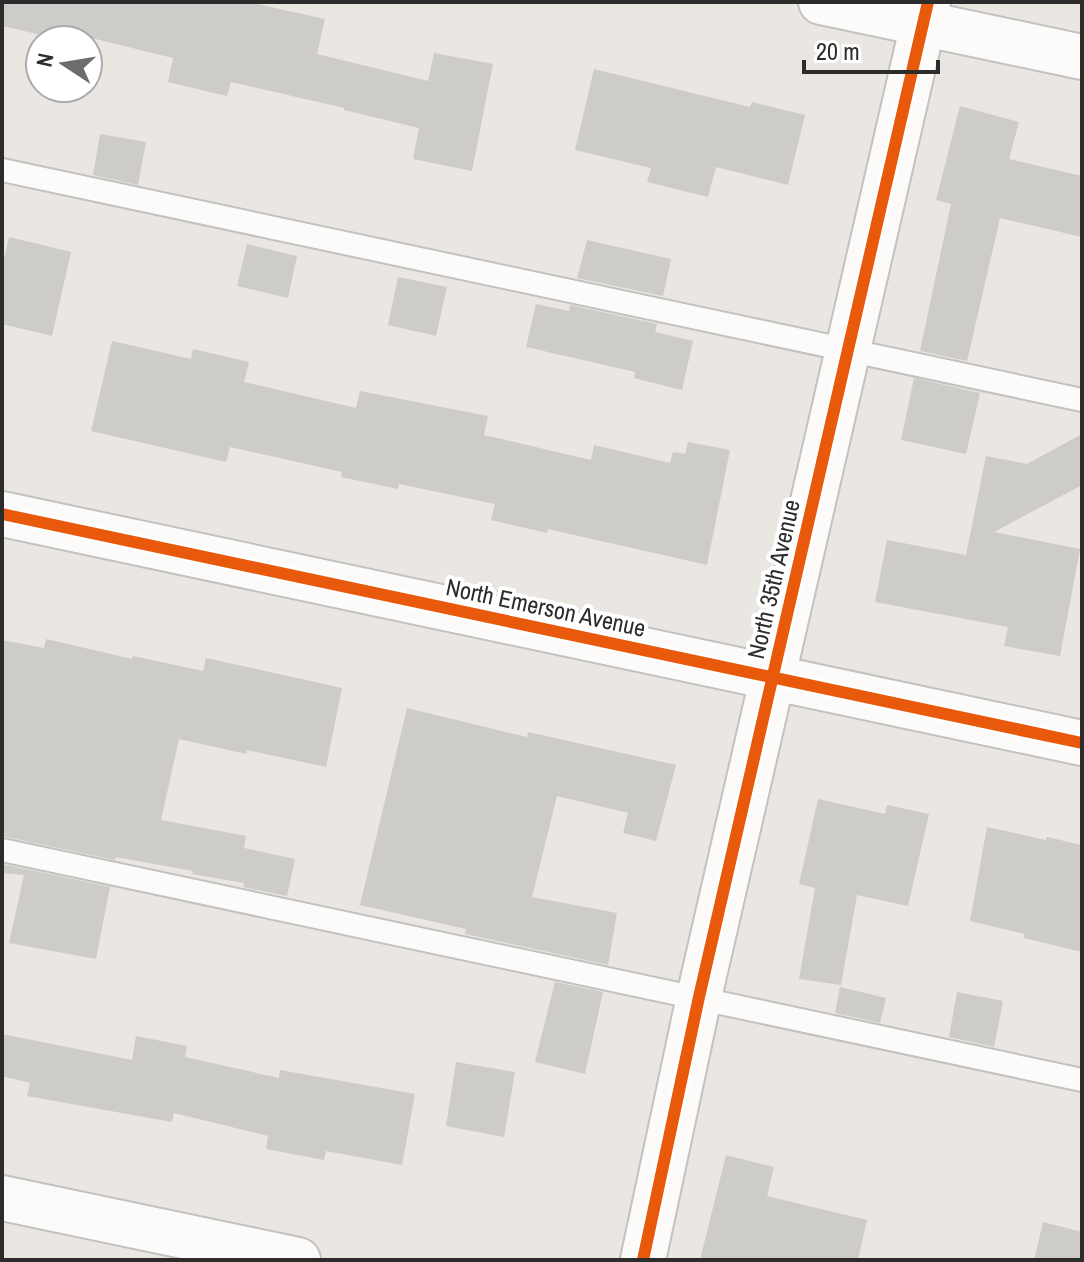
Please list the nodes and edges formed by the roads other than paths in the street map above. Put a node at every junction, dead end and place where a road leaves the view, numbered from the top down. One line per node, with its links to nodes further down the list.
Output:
1 (821, 2): 2 (street)
2 (926, 13): 3 (street); 5 (street, North 35th Avenue)
3 (1082, 57)
4 (2, 170): 5 (lane)
5 (849, 351): 6 (lane); 8 (street, North 35th Avenue)
6 (1082, 400)
7 (2, 514): 8 (street, North Emerson Avenue)
8 (773, 678): 9 (street, North Emerson Avenue); 11 (street, North 35th Avenue)
9 (1082, 743)
10 (2, 850): 11 (lane)
11 (699, 997): 12 (lane); 15 (street, North 35th Avenue)
12 (1082, 1080)
13 (2, 1198): 14 (street)
14 (298, 1260)
15 (643, 1260)

